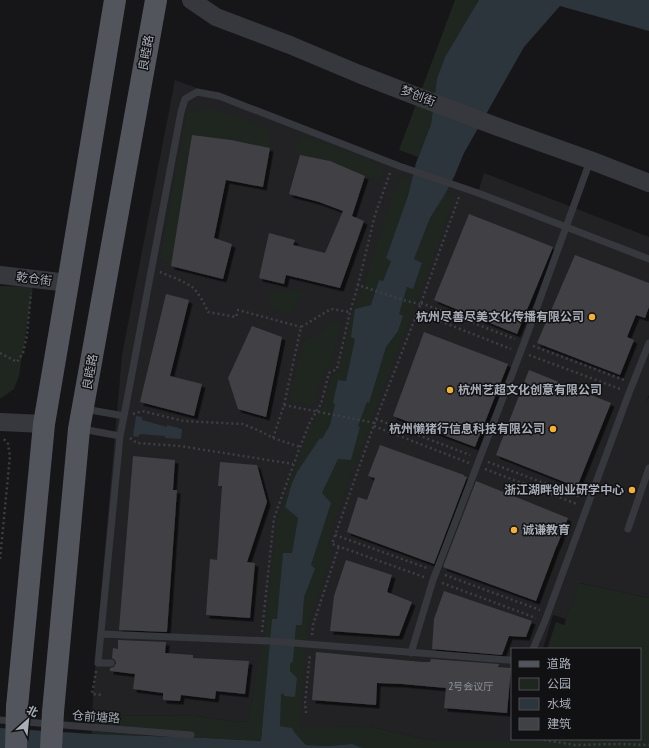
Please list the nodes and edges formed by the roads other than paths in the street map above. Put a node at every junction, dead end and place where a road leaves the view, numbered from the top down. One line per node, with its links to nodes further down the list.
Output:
1 (116, 0): 9 (main road)
2 (156, 0): 12 (main road, 良睦路)
3 (191, 0): 4 (street, 梦创街)
4 (590, 160): 5 (street, 梦创街); 6 (lane)
5 (649, 183)
6 (566, 226): 7 (lane); 11 (lane); 20 (lane)
7 (649, 259)
8 (0, 275): 9 (street, 乾仓街)
9 (68, 283): 13 (main road)
10 (649, 343): 19 (lane)
11 (124, 416): 12 (lane); 15 (lane)
12 (81, 419): 15 (lane); 26 (main road, 良睦路, bridge)
13 (44, 424): 14 (street); 25 (main road, bridge)
14 (0, 429)
15 (120, 436): 18 (lane)
16 (649, 468): 17 (lane)
17 (628, 529)
18 (101, 634): 20 (lane); 22 (lane)
19 (533, 648)
20 (411, 653): 21 (lane)
21 (511, 660)
22 (111, 663)
23 (0, 720): 24 (lane, 仓前塘路)
24 (191, 734)
25 (16, 748)
26 (51, 748)

